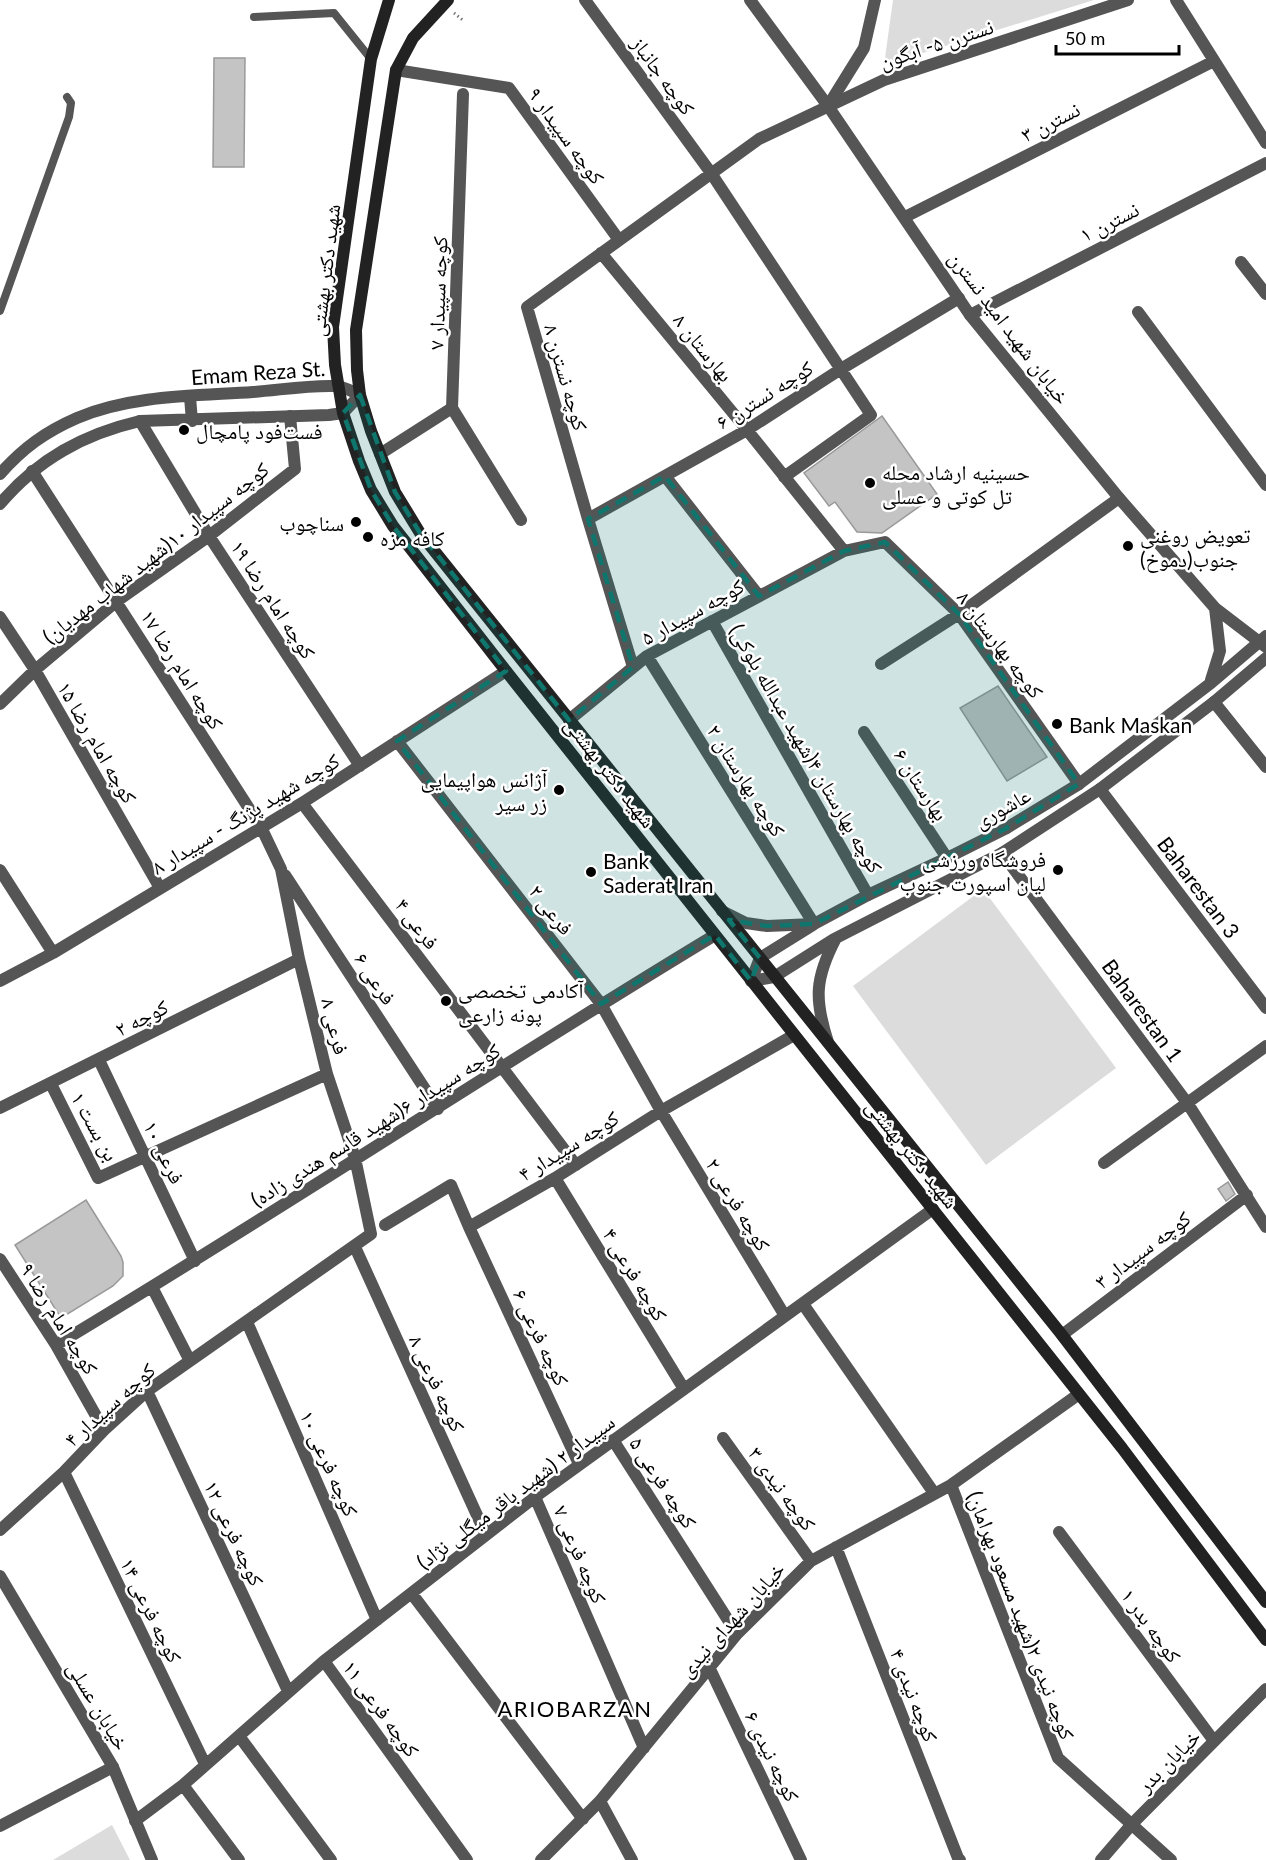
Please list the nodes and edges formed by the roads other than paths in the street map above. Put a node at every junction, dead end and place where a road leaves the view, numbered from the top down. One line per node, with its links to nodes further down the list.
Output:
1 (389, 0): 10 (main road, شهید دکتر بهشتی)
2 (448, 0): 12 (main road, شهید دکتر بهشتی)
3 (585, 0): 18 (street, کوچه جانباز)
4 (750, 0): 15 (street, خیابان شهید امید نسترن)
5 (875, 0): 15 (street)
6 (1128, 0): 8 (street, نسترن ۵- آبگون)
7 (1176, 0): 11 (street)
8 (1110, 3): 15 (street, نسترن ۵- آبگون)
9 (254, 17): 10 (lane)
10 (371, 59): 29 (main road, شهید دکتر بهشتی)
11 (1214, 61): 16 (street); 19 (street, نسترن ۳)
12 (396, 70): 20 (street, کوچه سپیدار ۹); 30 (main road, شهید دکتر بهشتی)
13 (463, 94): 32 (street, کوچه سپیدار ۷)
14 (67, 97): 25 (lane)
15 (828, 106): 18 (street, کوچه نسترن ۸); 19 (street, خیابان شهید امید نسترن)
16 (1266, 143)
17 (1266, 163): 27 (street, نسترن ۱)
18 (711, 173): 20 (street, کوچه نسترن ۸); 28 (street, کوچه جانباز)
19 (905, 217): 24 (street, خیابان شهید امید نسترن)
20 (619, 240): 21 (street, کوچه نسترن ۸)
21 (601, 253): 37 (street, بهارستان ۸); 46 (street, کوچه نسترن ۸)
22 (1241, 262): 23 (street)
23 (1266, 294)
24 (959, 298): 27 (street, خیابان شهید امید نسترن); 28 (street, کوچه نسترن ۶)
25 (0, 311)
26 (1138, 312): 43 (street)
27 (970, 315): 44 (street, خیابان شهید امید نسترن)
28 (841, 369): 37 (street, کوچه نسترن ۶); 42 (street, کوچه جانباز)
29 (337, 386): 30 (street, Emam Reza St.); 31 (street, Emam Reza St.); 33 (main road, شهید دکتر بهشتی)
30 (360, 395): 33 (street); 38 (main road, شهید دکتر بهشتی)
31 (190, 397): 36 (street); 40 (street, Emam Reza St.)
32 (452, 408): 38 (street); 47 (street)
33 (342, 413): 34 (street, Emam Reza St.); 62 (main road, شهید دکتر بهشتی)
34 (290, 416): 36 (street, Emam Reza St.); 48 (street, کوچه سپیدار ۱۰(شهید شهاب مهدیان))
35 (140, 421): 36 (street, Emam Reza St.); 39 (street, Emam Reza St.); 48 (street, کوچه امام رضا ۱۹)
36 (192, 421)
37 (747, 430): 41 (street, کوچه نسترن ۶); 42 (street, بهارستان ۸)
38 (380, 454): 66 (main road, شهید دکتر بهشتی)
39 (32, 471): 45 (street, Emam Reza St.); 51 (street, کوچه امام رضا ۱۷)
40 (0, 474)
41 (665, 476): 46 (street, کوچه نسترن ۶); 50 (street)
42 (784, 477): 49 (street, بهارستان ۸)
43 (1266, 485)
44 (1119, 498): 52 (street, خیابان شهید امید نسترن); 53 (street)
45 (0, 504)
46 (588, 519): 60 (street, کوچه نسترن ۸)
47 (521, 520)
48 (209, 536): 51 (street, کوچه سپیدار ۱۰(شهید شهاب مهدیان)); 69 (street, کوچه امام رضا ۱۹)
49 (844, 551): 50 (street, کوچه سپیدار ۵); 53 (street, کوچه بهارستان ۸)
50 (759, 596): 55 (street, کوچه سپیدار ۵)
51 (117, 602): 61 (street, کوچه سپیدار ۱۰(شهید شهاب مهدیان)); 74 (street, کوچه امام رضا ۱۷)
52 (1215, 608): 56 (street, خیابان شهید امید نسترن); 63 (street)
53 (959, 614): 59 (street); 71 (street, کوچه بهارستان ۸)
54 (0, 617): 61 (street, کوچه امام رضا ۱۵)
55 (712, 621): 57 (street, کوچه سپیدار ۵); 80 (street, کوچه بهارستان ۴(شهید عبدالله بلوکی))
56 (1263, 642): 63 (street, عاشوری)
57 (647, 656): 60 (street, کوچه سپیدار ۵); 83 (street, کوچه بهارستان ۲)
58 (1266, 658): 64 (street, عاشوری)
59 (881, 664)
60 (633, 667): 66 (street, کوچه سپیدار ۵)
61 (35, 670): 65 (street, کوچه سپیدار ۱۰(شهید شهاب مهدیان)); 79 (street, کوچه امام رضا ۱۵)
62 (506, 671): 68 (street, کوچه شهید پژنگ - سپیدار ۸); 85 (main road, شهید دکتر بهشتی)
63 (1210, 683): 71 (street, عاشوری)
64 (1214, 702): 70 (street); 72 (street, عاشوری)
65 (0, 704)
66 (569, 720): 82 (main road, شهید دکتر بهشتی)
67 (864, 732): 76 (street, بهارستان ۶)
68 (397, 741): 69 (street, کوچه شهید پژنگ - سپیدار ۸); 93 (street, فرعی ۲)
69 (360, 766): 73 (street, کوچه شهید پژنگ - سپیدار ۸)
70 (1266, 767)
71 (1079, 784): 76 (street, عاشوری)
72 (1100, 789): 75 (street, عاشوری); 94 (street, Baharestan 3)
73 (302, 803): 74 (street, کوچه شهید پژنگ - سپیدار ۸); 99 (street, فرعی ۴)
74 (261, 827): 77 (street, فرعی ۸); 79 (street, کوچه شهید پژنگ - سپیدار ۸)
75 (1002, 853): 84 (street, عاشوری); 102 (street, Baharestan 1)
76 (947, 858): 80 (street, عاشوری)
77 (281, 869): 89 (street, فرعی ۸); 104 (street, فرعی ۶)
78 (0, 870): 87 (street)
79 (160, 888): 87 (street, کوچه شهید پژنگ - سپیدار ۸)
80 (868, 895): 81 (street, عاشوری)
81 (840, 910): 83 (street, عاشوری); 84 (street)
82 (722, 911): 83 (street, عاشوری); 88 (main road, شهید دکتر بهشتی)
83 (814, 924): 88 (street)
84 (850, 929): 86 (street, عاشوری)
85 (715, 935): 92 (main road, شهید دکتر بهشتی); 93 (street, کوچه سپیدار ۶(شهید قاسم هندی زاده))
86 (836, 938): 90 (street, عاشوری); 96 (street)
87 (53, 953): 91 (street, کوچه شهید پژنگ - سپیدار ۸)
88 (760, 958): 90 (main road, شهید دکتر بهشتی); 92 (street)
89 (299, 959): 98 (street, کوچه ۲); 100 (street, فرعی ۸)
90 (774, 977): 92 (street); 96 (main road, شهید دکتر بهشتی)
91 (0, 981)
92 (751, 981): 95 (main road, شهید دکتر بهشتی)
93 (601, 1004): 99 (street, کوچه سپیدار ۶(شهید قاسم هندی زاده)); 105 (street, فرعی ۲)
94 (1266, 1008)
95 (794, 1035): 105 (street, کوچه سپیدار ۴); 112 (main road, شهید دکتر بهشتی)
96 (828, 1043): 124 (main road, شهید دکتر بهشتی)
97 (1266, 1046): 102 (street)
98 (99, 1060): 101 (street, کوچه ۲); 106 (street, فرعی ۱۰)
99 (503, 1066): 104 (street, کوچه سپیدار ۶(شهید قاسم هندی زاده)); 109 (street)
100 (327, 1074): 106 (street); 107 (street, فرعی ۸)
101 (51, 1084): 103 (street, کوچه ۲); 106 (street, بن بست ۱)
102 (1188, 1104): 108 (street); 111 (street, Baharestan 1)
103 (0, 1108)
104 (438, 1108): 107 (street, کوچه سپیدار ۶(شهید قاسم هندی زاده))
105 (661, 1111): 109 (street, کوچه سپیدار ۴); 122 (street, کوچه فرعی ۲)
106 (145, 1155): 119 (street, فرعی ۱۰)
107 (355, 1158): 116 (street, فرعی ۸); 119 (street, کوچه سپیدار ۶(شهید قاسم هندی زاده))
108 (1104, 1163)
109 (576, 1165): 110 (street, کوچه سپیدار ۴)
110 (555, 1178): 114 (street, کوچه سپیدار ۴); 127 (street, کوچه فرعی ۴)
111 (1247, 1195): 115 (street, Baharestan 1); 124 (street, کوچه سپیدار ۳)
112 (933, 1209): 121 (street, سپیدار ۲ (شهید باقر میگلی نژاد)); 129 (main road, شهید دکتر بهشتی)
113 (385, 1225): 114 (street)
114 (469, 1227): 133 (street, کوچه فرعی ۶)
115 (1266, 1227)
116 (371, 1234): 117 (street, کوچه سپیدار ۴)
117 (355, 1247): 123 (street, کوچه سپیدار ۴); 140 (street, کوچه فرعی ۸)
118 (0, 1259): 125 (street, کوچه امام رضا ۹)
119 (195, 1261): 120 (street, کوچه سپیدار ۶(شهید قاسم هندی زاده))
120 (152, 1287): 125 (street, کوچه سپیدار ۶(شهید قاسم هندی زاده)); 126 (street)
121 (803, 1304): 122 (street, سپیدار ۲ (شهید باقر میگلی نژاد)); 136 (street)
122 (785, 1316): 127 (street, سپیدار ۲ (شهید باقر میگلی نژاد))
123 (247, 1322): 126 (street, کوچه سپیدار ۴); 146 (street, کوچه فرعی ۱۰)
124 (1062, 1335): 145 (main road, شهید دکتر بهشتی)
125 (56, 1345): 130 (street, کوچه امام رضا ۹)
126 (190, 1361): 128 (street, کوچه سپیدار ۴)
127 (684, 1389): 132 (street, سپیدار ۲ (شهید باقر میگلی نژاد))
128 (147, 1391): 130 (street, کوچه سپیدار ۴); 152 (street, کوچه فرعی ۱۲)
129 (1079, 1394): 135 (street, خیابان شهدای نیدی); 148 (main road, شهید دکتر بهشتی)
130 (104, 1430): 134 (street, کوچه سپیدار ۴)
131 (723, 1438): 142 (street, کوچه نیدی ۳)
132 (613, 1440): 133 (street, سپیدار ۲ (شهید باقر میگلی نژاد)); 147 (street, کوچه فرعی ۵)
133 (579, 1464): 137 (street, سپیدار ۲ (شهید باقر میگلی نژاد))
134 (64, 1472): 138 (street, کوچه سپیدار ۴); 156 (street, کوچه فرعی ۱۴)
135 (951, 1485): 136 (street, خیابان شهدای نیدی); 162 (street, کوچه نیدی ۲(شهید مسعود بهرامان))
136 (934, 1493): 141 (street, خیابان شهدای نیدی)
137 (535, 1497): 140 (street, سپیدار ۲ (شهید باقر میگلی نژاد)); 155 (street, کوچه فرعی ۷)
138 (0, 1530)
139 (1059, 1532): 154 (street, کوچه بدر ۱)
140 (486, 1535): 144 (street, سپیدار ۲ (شهید باقر میگلی نژاد))
141 (836, 1547): 142 (street, خیابان شهدای نیدی); 164 (street, کوچه نیدی ۴)
142 (811, 1561): 147 (street, خیابان شهدای نیدی)
143 (0, 1576): 157 (street, خیابان عسلی)
144 (412, 1594): 146 (street, سپیدار ۲ (شهید باقر میگلی نژاد)); 160 (street)
145 (1266, 1602)
146 (377, 1620): 149 (street, سپیدار ۲ (شهید باقر میگلی نژاد))
147 (737, 1634): 150 (street, خیابان شهدای نیدی)
148 (1266, 1640)
149 (324, 1661): 152 (street, سپیدار ۲ (شهید باقر میگلی نژاد)); 168 (street, کوچه فرعی ۱۱)
150 (710, 1669): 155 (street, خیابان شهدای نیدی); 171 (street, کوچه نیدی ۶)
151 (1266, 1689): 154 (street, خیابان بدر)
152 (288, 1691): 153 (street, سپیدار ۲ (شهید باقر میگلی نژاد))
153 (239, 1736): 156 (street, سپیدار ۲ (شهید باقر میگلی نژاد)); 167 (street)
154 (1214, 1741): 162 (street, خیابان بدر)
155 (644, 1748): 159 (street, خیابان شهدای نیدی)
156 (205, 1764): 158 (street, سپیدار ۲ (شهید باقر میگلی نژاد))
157 (113, 1767): 161 (street, خیابان عسلی); 163 (street)
158 (183, 1785): 161 (street, سپیدار ۲ (شهید باقر میگلی نژاد)); 166 (street)
159 (600, 1801): 160 (street, خیابان شهدای نیدی); 170 (street)
160 (584, 1819): 169 (street, خیابان شهدای نیدی)
161 (135, 1821): 165 (street, خیابان عسلی)
162 (1132, 1824): 172 (street, خیابان بدر); 173 (street)
163 (0, 1826)
164 (959, 1859)
165 (153, 1860)
166 (239, 1860)
167 (331, 1860)
168 (467, 1860)
169 (541, 1860)
170 (632, 1860)
171 (801, 1860)
172 (1101, 1860)
173 (1171, 1860)

